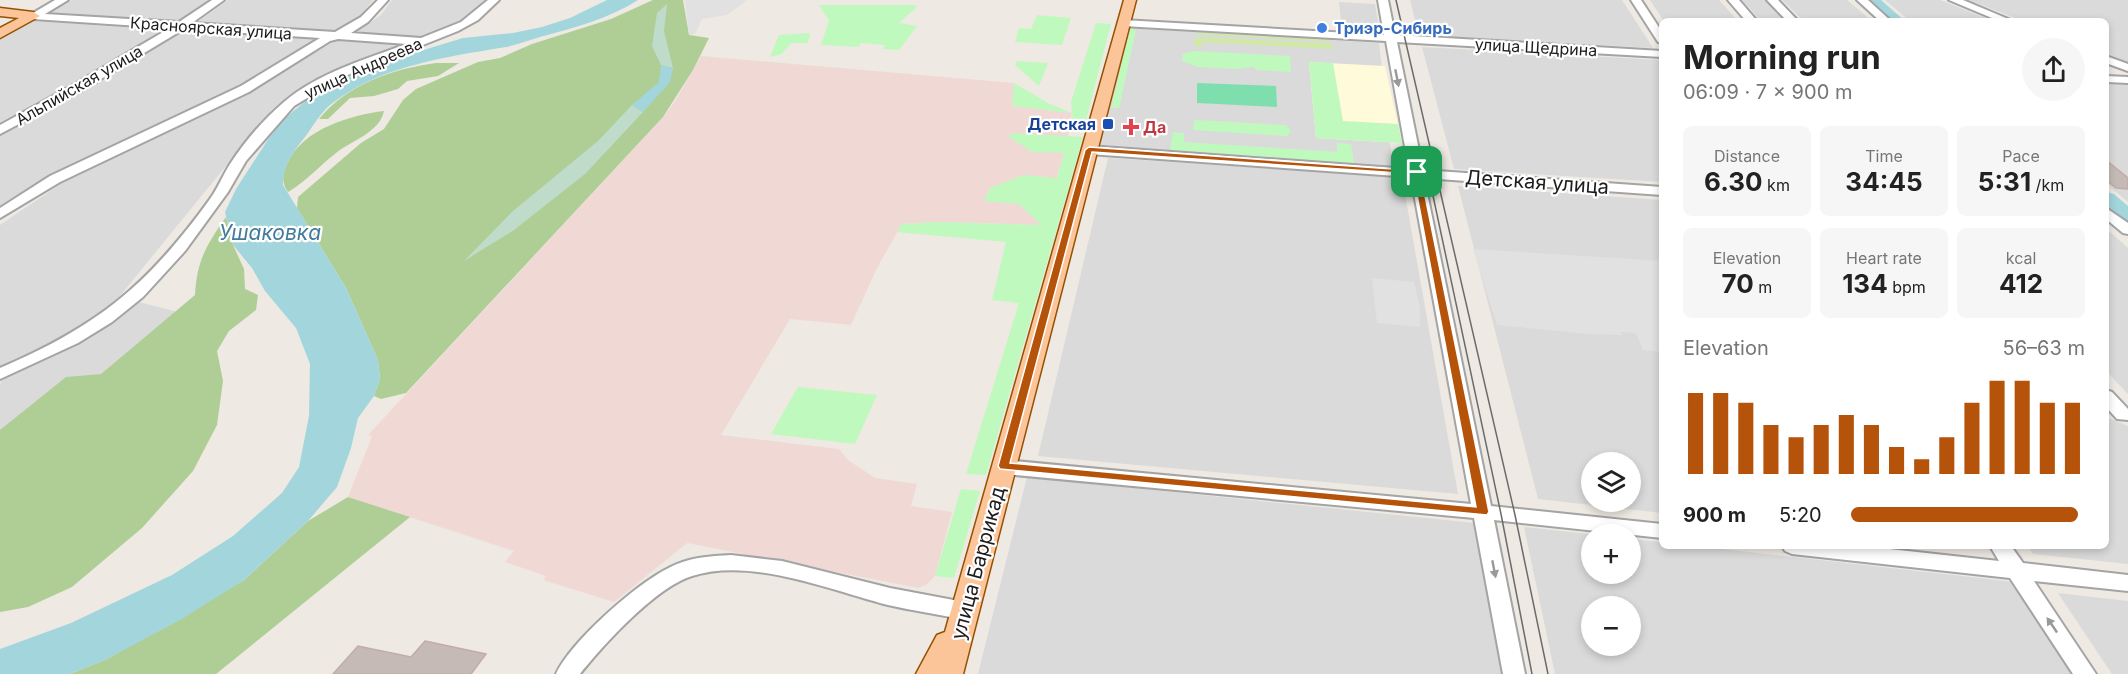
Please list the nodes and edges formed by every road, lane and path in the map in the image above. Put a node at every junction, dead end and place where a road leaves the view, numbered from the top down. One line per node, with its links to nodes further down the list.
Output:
1 (63, 0): 13 (street)
2 (219, 0): 19 (street, Альпийская улица)
3 (382, 0): 22 (street, улица Андреева)
4 (494, 0): 24 (street, улица Андреева)
5 (1130, 0): 18 (main road, улица Баррикад)
6 (1383, 0): 23 (street)
7 (1636, 0): 21 (street)
8 (1733, 0): 14 (street)
9 (1772, 0): 15 (street)
10 (1862, 0): 16 (street)
11 (1954, 0): 17 (street)
12 (0, 12): 13 (main road, Красноярская улица)
13 (33, 16): 19 (street, Красноярская улица); 20 (main road)
14 (1749, 18)
15 (1790, 18)
16 (1883, 18)
17 (2000, 18)
18 (1123, 23): 23 (street, улица Щедрина); 31 (main road, улица Баррикад)
19 (181, 26): 22 (street, Красноярская улица); 30 (street, Альпийская улица)
20 (0, 34)
21 (1659, 35)
22 (339, 36): 24 (street, Красноярская улица); 34 (street, улица Андреева)
23 (1390, 39): 25 (street, улица Щедрина); 32 (street, one-way to 32)
24 (423, 41): 37 (street, улица Андреева)
25 (1659, 54)
26 (2109, 60): 27 (street)
27 (2128, 68)
28 (2109, 79): 29 (street)
29 (2128, 80)
30 (0, 130)
31 (1089, 150): 32 (street, Детская улица); 40 (main road, улица Баррикад)
32 (1417, 172): 33 (street, Детская улица); 41 (street)
33 (1659, 191)
34 (0, 214)
35 (2109, 215): 36 (street)
36 (2120, 225)
37 (0, 374)
38 (2109, 399): 39 (street)
39 (2123, 415)
40 (1004, 466): 41 (street); 47 (main road, улица Баррикад)
41 (1483, 512): 42 (street); 51 (street, one-way to 51)
42 (1659, 531)
43 (1818, 549): 45 (street)
44 (2002, 549): 45 (street)
45 (2016, 572): 46 (street); 52 (street, one-way to 45)
46 (2128, 583)
47 (964, 610): 48 (street); 49 (main road); 50 (main road, улица Баррикад)
48 (567, 674)
49 (931, 674)
50 (948, 674)
51 (1514, 674)
52 (2085, 674)

